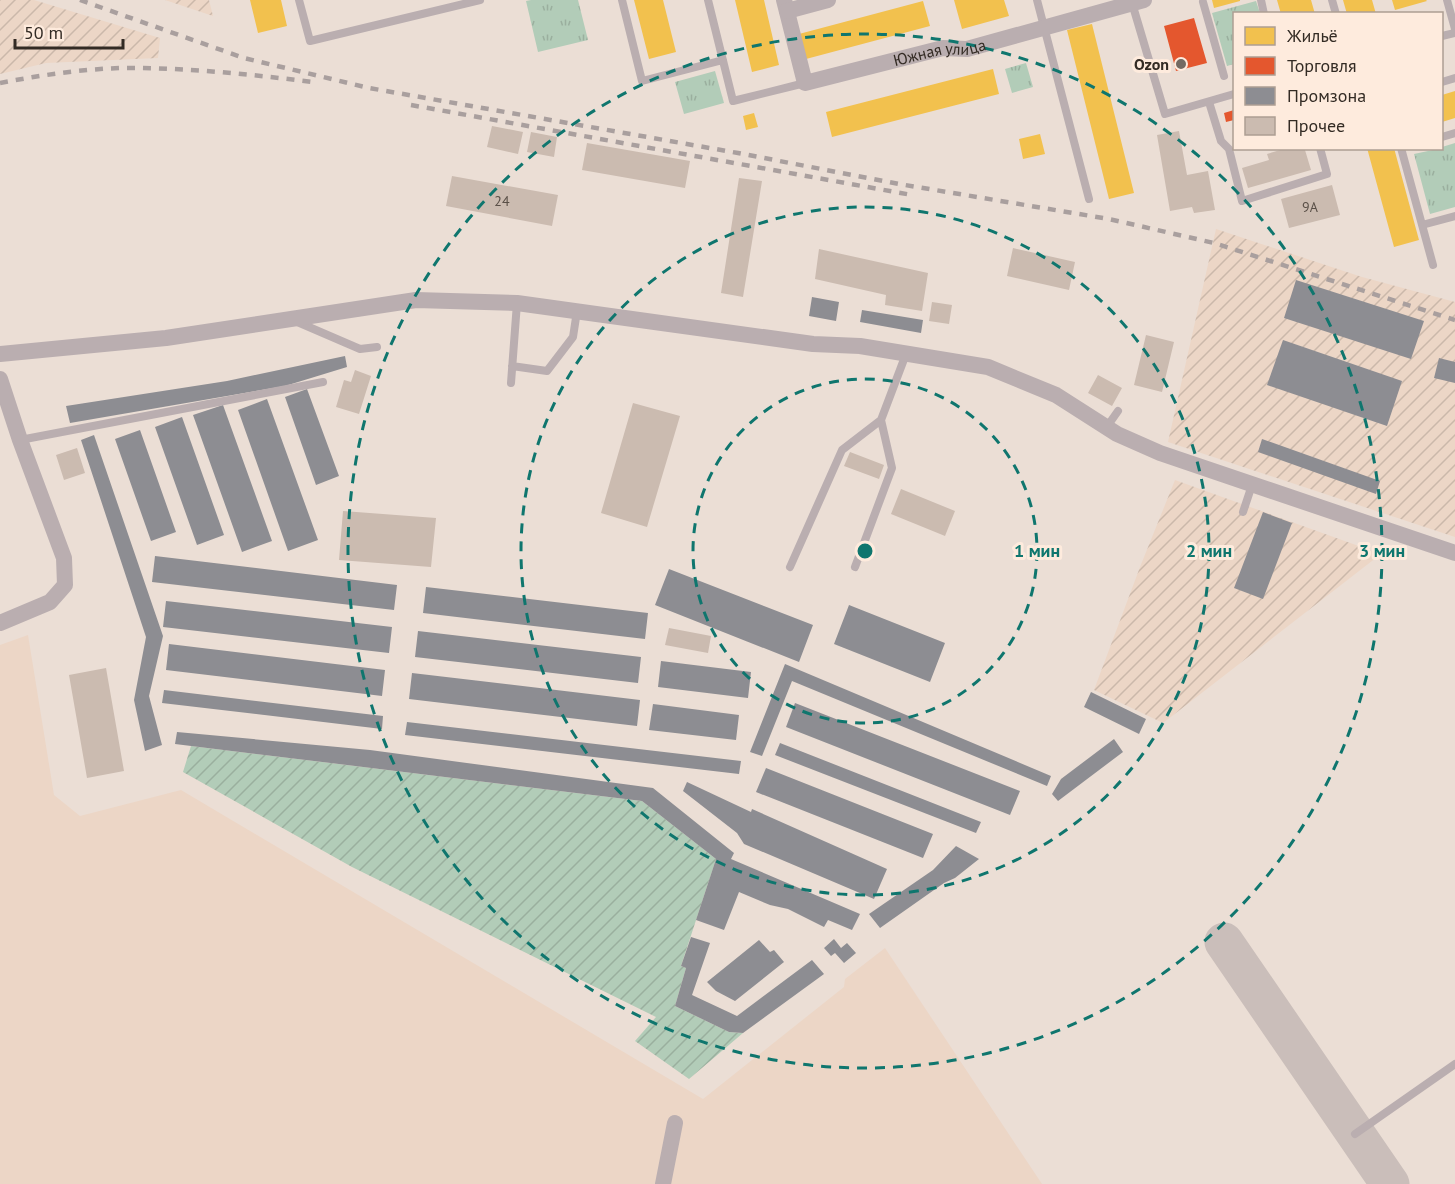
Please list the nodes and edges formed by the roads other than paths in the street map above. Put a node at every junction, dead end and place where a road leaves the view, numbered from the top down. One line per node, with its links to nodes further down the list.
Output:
1 (299, 0): 2 (lane)
2 (480, 0)
3 (622, 0): 13 (lane)
4 (708, 0): 13 (lane)
5 (828, 0): 10 (street)
6 (1037, 0): 11 (lane)
7 (1447, 0): 12 (lane)
8 (1138, 2): 11 (street, Южная улица); 17 (lane)
9 (1203, 2): 14 (lane)
10 (786, 5): 15 (street)
11 (1044, 28): 15 (street, Южная улица); 20 (lane)
12 (1455, 31)
13 (723, 60): 15 (lane)
14 (1224, 76)
15 (806, 83)
16 (1233, 94): 17 (lane)
17 (1209, 102): 18 (lane)
18 (1321, 150)
19 (1402, 150): 22 (lane)
20 (1089, 199)
21 (1455, 216): 22 (lane)
22 (1422, 225): 23 (lane)
23 (1434, 265)
24 (517, 303): 25 (street); 26 (street); 30 (lane)
25 (577, 311): 29 (street); 30 (lane)
26 (289, 319): 27 (lane); 28 (street)
27 (377, 347)
28 (0, 354)
29 (906, 354): 35 (lane); 36 (street)
30 (512, 366): 33 (lane)
31 (0, 379): 37 (street)
32 (323, 382): 37 (lane)
33 (511, 383)
34 (1118, 411): 36 (lane)
35 (881, 420): 41 (lane); 42 (lane)
36 (1106, 428): 38 (street)
37 (20, 440): 43 (street)
38 (1252, 485): 39 (lane); 40 (street)
39 (1243, 513)
40 (1455, 553)
41 (790, 567)
42 (855, 567)
43 (0, 623)
44 (1455, 1064): 46 (lane)
45 (675, 1123): 47 (street)
46 (1355, 1134)
47 (663, 1184)

